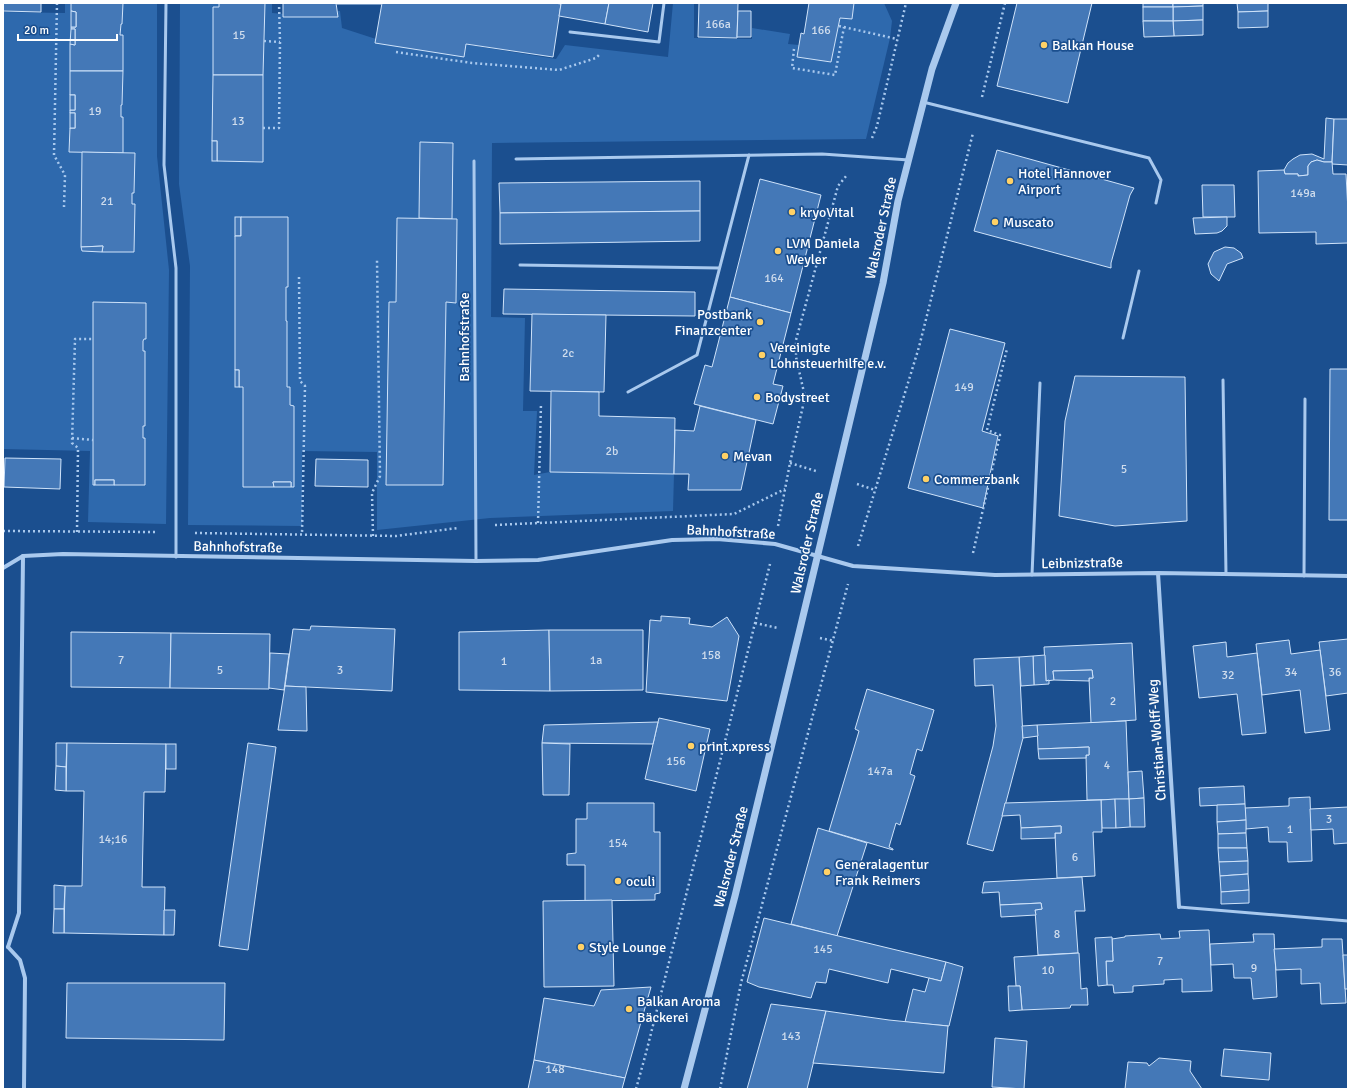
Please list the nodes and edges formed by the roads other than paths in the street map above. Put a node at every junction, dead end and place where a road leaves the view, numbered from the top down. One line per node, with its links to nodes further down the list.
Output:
1 (166, 3): 21 (lane)
2 (664, 3): 4 (lane)
3 (956, 3): 5 (street, Walsroder Straße)
4 (570, 32)
5 (923, 102): 8 (street, Walsroder Straße); 10 (lane)
6 (749, 155): 7 (lane); 8 (lane); 12 (lane)
7 (516, 159)
8 (909, 160): 19 (street, Walsroder Straße)
9 (474, 161): 22 (lane, Bahnhofstraße)
10 (1156, 203)
11 (520, 265): 12 (lane)
12 (719, 268): 17 (lane)
13 (1139, 271): 14 (lane)
14 (1123, 338)
15 (1223, 380): 25 (lane)
16 (1040, 383): 26 (lane)
17 (628, 392)
18 (1306, 399): 27 (lane)
19 (817, 555): 22 (street, Bahnhofstraße); 26 (street, Leibnizstraße); 34 (street, Walsroder Straße)
20 (23, 556): 21 (street, Bahnhofstraße); 23 (street, Bahnhofstraße); 32 (street)
21 (176, 557): 22 (street, Bahnhofstraße)
22 (476, 561)
23 (3, 568)
24 (1158, 573): 25 (street, Leibnizstraße); 26 (street, Leibnizstraße); 29 (street, Christian-Wolff-Weg)
25 (1226, 574): 27 (street, Leibnizstraße)
26 (1032, 575)
27 (1304, 576): 28 (street, Leibnizstraße)
28 (1348, 576)
29 (1179, 906): 30 (lane)
30 (1348, 921)
31 (3, 946): 32 (street)
32 (8, 947): 33 (street)
33 (24, 1089)
34 (684, 1089)

